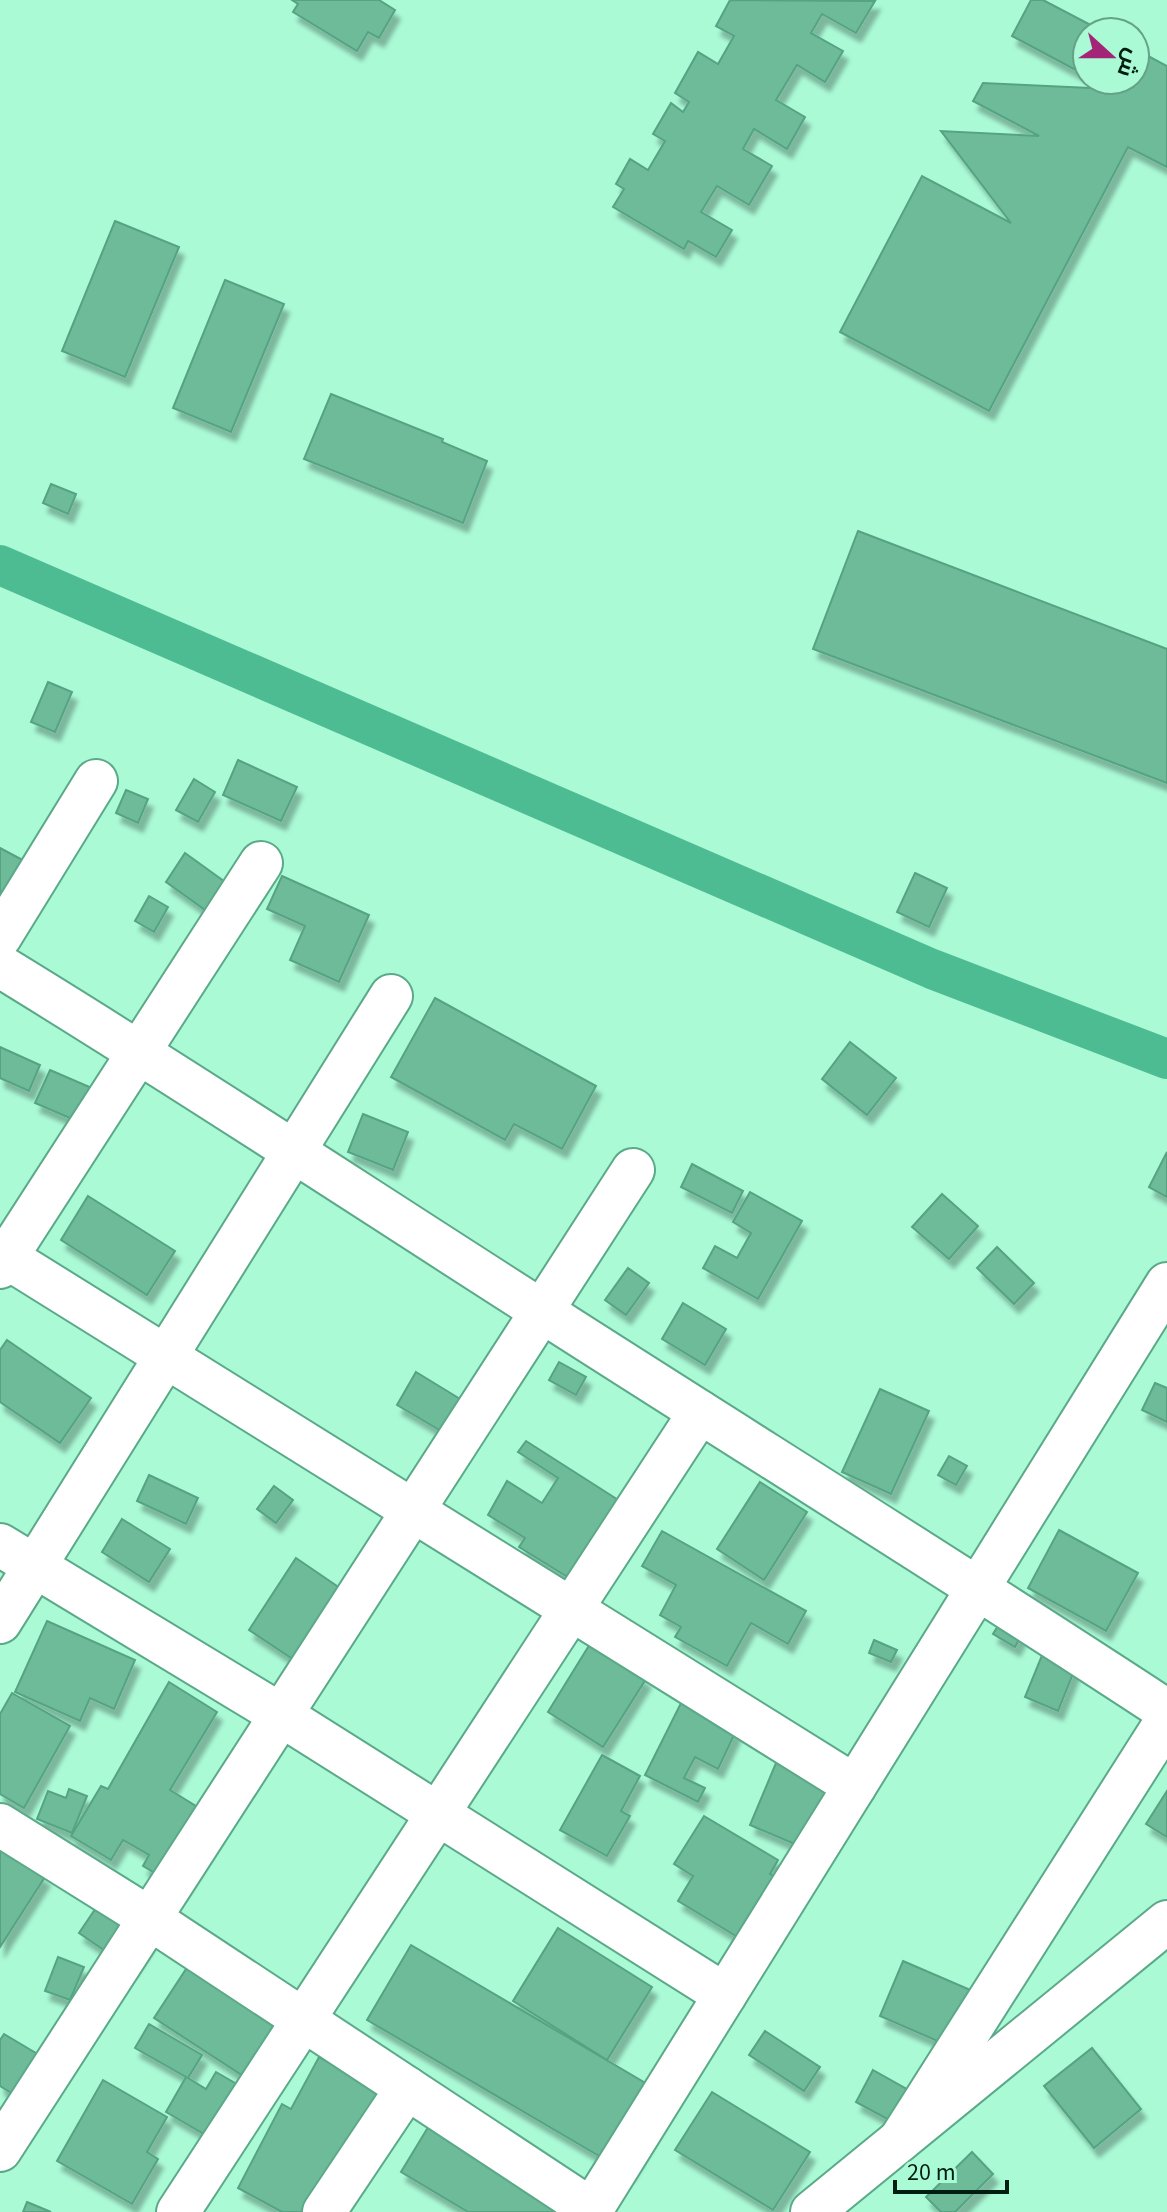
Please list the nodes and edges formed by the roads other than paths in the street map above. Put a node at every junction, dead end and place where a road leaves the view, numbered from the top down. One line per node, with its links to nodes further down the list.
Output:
1 (96, 781): 3 (street)
2 (261, 863): 6 (street)
3 (0, 937)
4 (0, 966): 6 (street)
5 (391, 996): 7 (street)
6 (139, 1051): 7 (street); 9 (street)
7 (294, 1152): 11 (street); 12 (street)
8 (633, 1170): 11 (street)
9 (3, 1262): 12 (street)
10 (1167, 1284): 16 (street)
11 (541, 1311): 13 (street); 14 (street)
12 (165, 1357): 14 (street); 15 (street)
13 (700, 1412): 16 (street); 17 (street)
14 (412, 1512): 17 (street); 20 (street)
15 (18, 1555): 18 (street); 20 (street)
16 (979, 1588): 19 (street); 22 (street)
17 (571, 1610): 22 (street); 23 (street)
18 (0, 1622)
19 (1167, 1711)
20 (281, 1715): 23 (street); 25 (street)
21 (1167, 1720): 30 (street)
22 (855, 1786): 27 (street)
23 (438, 1814): 27 (street); 28 (street)
24 (0, 1825): 25 (street)
25 (149, 1918): 28 (street); 31 (street)
26 (1167, 1922): 30 (street)
27 (725, 1995): 32 (street)
28 (304, 2020): 29 (street); 33 (street)
29 (407, 2088): 32 (street); 34 (street)
30 (900, 2140): 35 (street)
31 (0, 2150)
32 (591, 2211)
33 (178, 2212)
34 (324, 2212)
35 (812, 2212)

